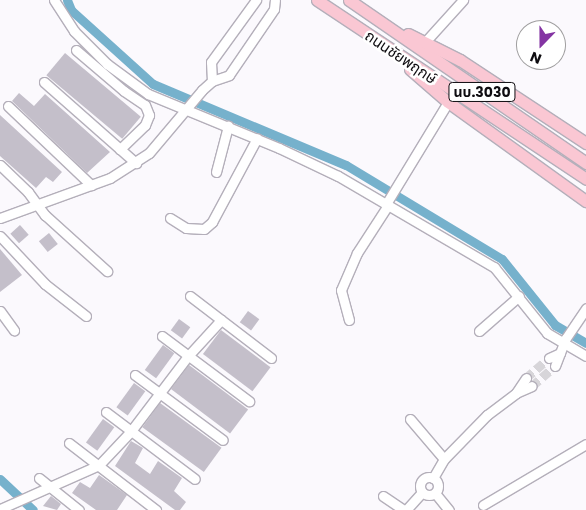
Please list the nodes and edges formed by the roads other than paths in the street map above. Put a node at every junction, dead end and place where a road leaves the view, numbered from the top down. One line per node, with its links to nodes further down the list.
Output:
1 (54, 0): 15 (street)
2 (256, 0): 11 (street)
3 (275, 0): 11 (street)
4 (316, 0): 10 (main road, ถนนชัยพฤกษ์ / นบ.3030)
5 (349, 0): 7 (main road, ถนนชัยพฤกษ์ / นบ.3030)
6 (463, 0): 8 (street)
7 (379, 20): 8 (main road); 21 (main road, ถนนชัยพฤกษ์ / นบ.3030)
8 (426, 42): 18 (main road)
9 (76, 50): 19 (street)
10 (393, 51): 13 (main road); 24 (main road, ถนนชัยพฤกษ์ / นบ.3030)
11 (212, 81): 15 (street)
12 (44, 82): 19 (street)
13 (448, 102): 26 (main road); 27 (street)
14 (8, 106): 25 (street)
15 (185, 109): 16 (street); 20 (street)
16 (228, 126): 17 (street); 23 (street)
17 (257, 138): 27 (street); 30 (street)
18 (586, 143)
19 (120, 149): 20 (street)
20 (136, 163): 25 (street)
21 (586, 163)
22 (0, 165): 28 (street)
23 (216, 172)
24 (585, 178)
25 (91, 185): 28 (street)
26 (586, 200)
27 (387, 203): 34 (street); 39 (street)
28 (37, 204): 29 (street); 32 (street)
29 (0, 218)
30 (170, 218)
31 (0, 236): 37 (street)
32 (107, 271)
33 (190, 296): 38 (street)
34 (519, 296): 41 (street); 43 (street)
35 (586, 309): 43 (street)
36 (0, 311): 40 (street)
37 (86, 316)
38 (221, 320): 44 (street); 46 (street)
39 (349, 320)
40 (14, 330)
41 (479, 331)
42 (162, 336): 44 (street)
43 (564, 345): 45 (street); 47 (street)
44 (188, 356): 51 (street); 53 (street)
45 (586, 356)
46 (271, 358)
47 (552, 362)
48 (136, 375): 51 (street)
49 (526, 378): 52 (street)
50 (532, 386): 52 (street)
51 (160, 393): 56 (street); 57 (street)
52 (516, 393): 60 (street)
53 (249, 401)
54 (106, 412): 56 (street)
55 (410, 419): 60 (street)
56 (131, 431): 61 (street); 64 (street)
57 (223, 440)
58 (69, 443): 61 (street)
59 (586, 444): 69 (street)
60 (444, 459): 63 (street)
61 (99, 465): 65 (street); 72 (street)
62 (39, 478): 65 (street)
63 (433, 478): 66 (street); 67 (street)
64 (195, 479)
65 (52, 488): 70 (street); 71 (street)
66 (422, 492): 67 (street); 73 (street)
67 (435, 493): 74 (street)
68 (383, 496): 73 (street)
69 (483, 505)
70 (0, 509)
71 (79, 510)
72 (156, 510)
73 (405, 510)
74 (449, 510)

